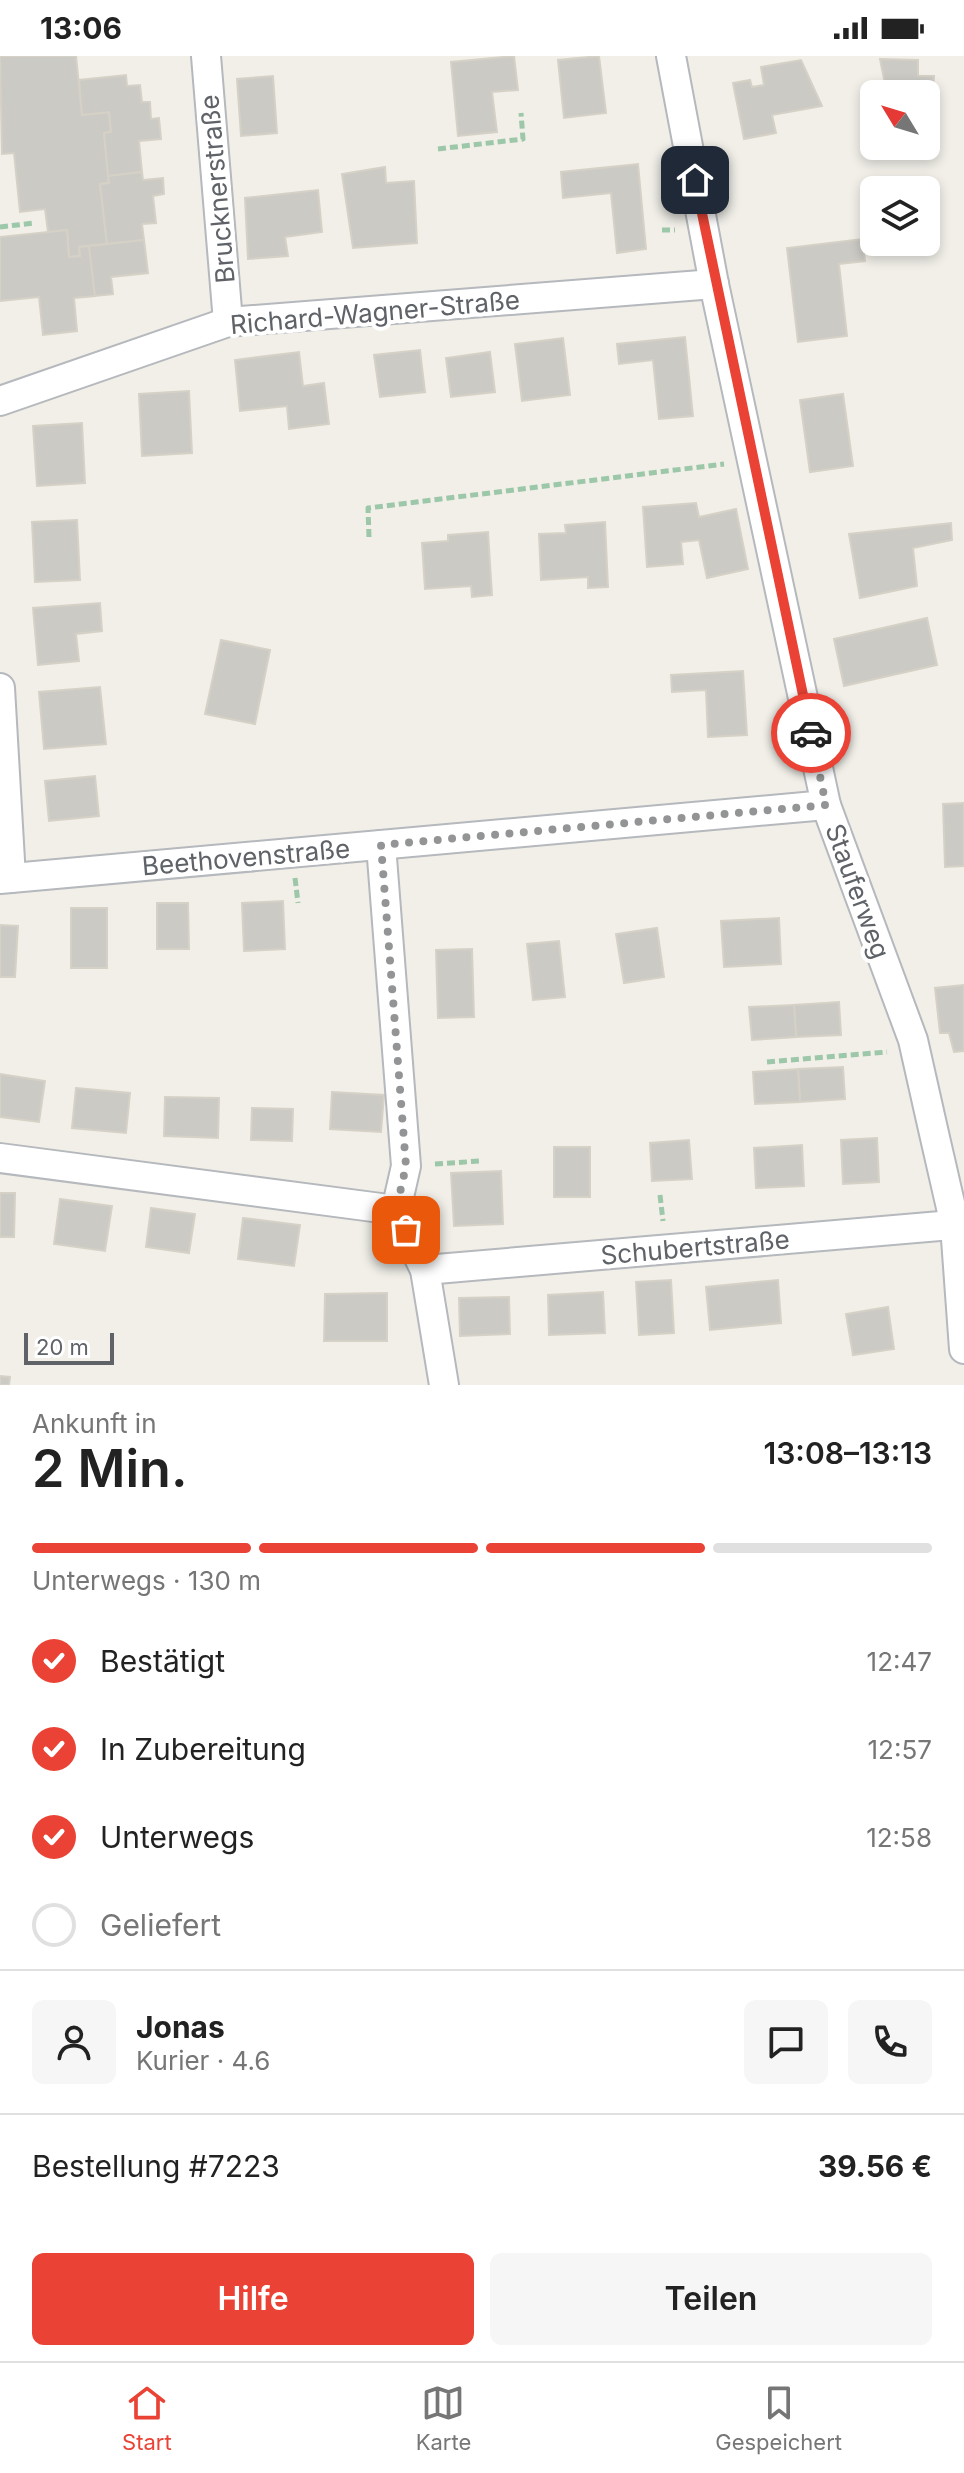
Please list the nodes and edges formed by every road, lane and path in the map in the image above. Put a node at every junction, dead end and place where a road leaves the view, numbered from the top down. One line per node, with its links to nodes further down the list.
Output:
1 (206, 56): 8 (street, Brucknerstraße)
2 (671, 56): 7 (street, Stauferweg)
3 (521, 113): 4 (path)
4 (438, 149)
5 (34, 223): 6 (path)
6 (0, 227)
7 (714, 284): 8 (street, Richard-Wagner-Straße); 10 (street, Stauferweg)
8 (228, 322): 9 (street, Richard-Wagner-Straße)
9 (0, 401)
10 (752, 460): 11 (path); 13 (street, Stauferweg)
11 (369, 537)
12 (0, 688): 15 (street)
13 (826, 805): 14 (street, Beethovenstraße); 16 (street, Stauferweg)
14 (381, 845): 15 (street, Beethovenstraße); 20 (street)
15 (5, 878)
16 (915, 1050): 17 (path); 22 (street, Stauferweg)
17 (767, 1062)
18 (0, 1158): 21 (street)
19 (480, 1161): 20 (path)
20 (406, 1166): 21 (street)
21 (396, 1210): 23 (street)
22 (960, 1224): 23 (street, Schubertstraße); 24 (street, Stauferweg)
23 (425, 1270): 25 (street)
24 (964, 1349)
25 (444, 1385)

